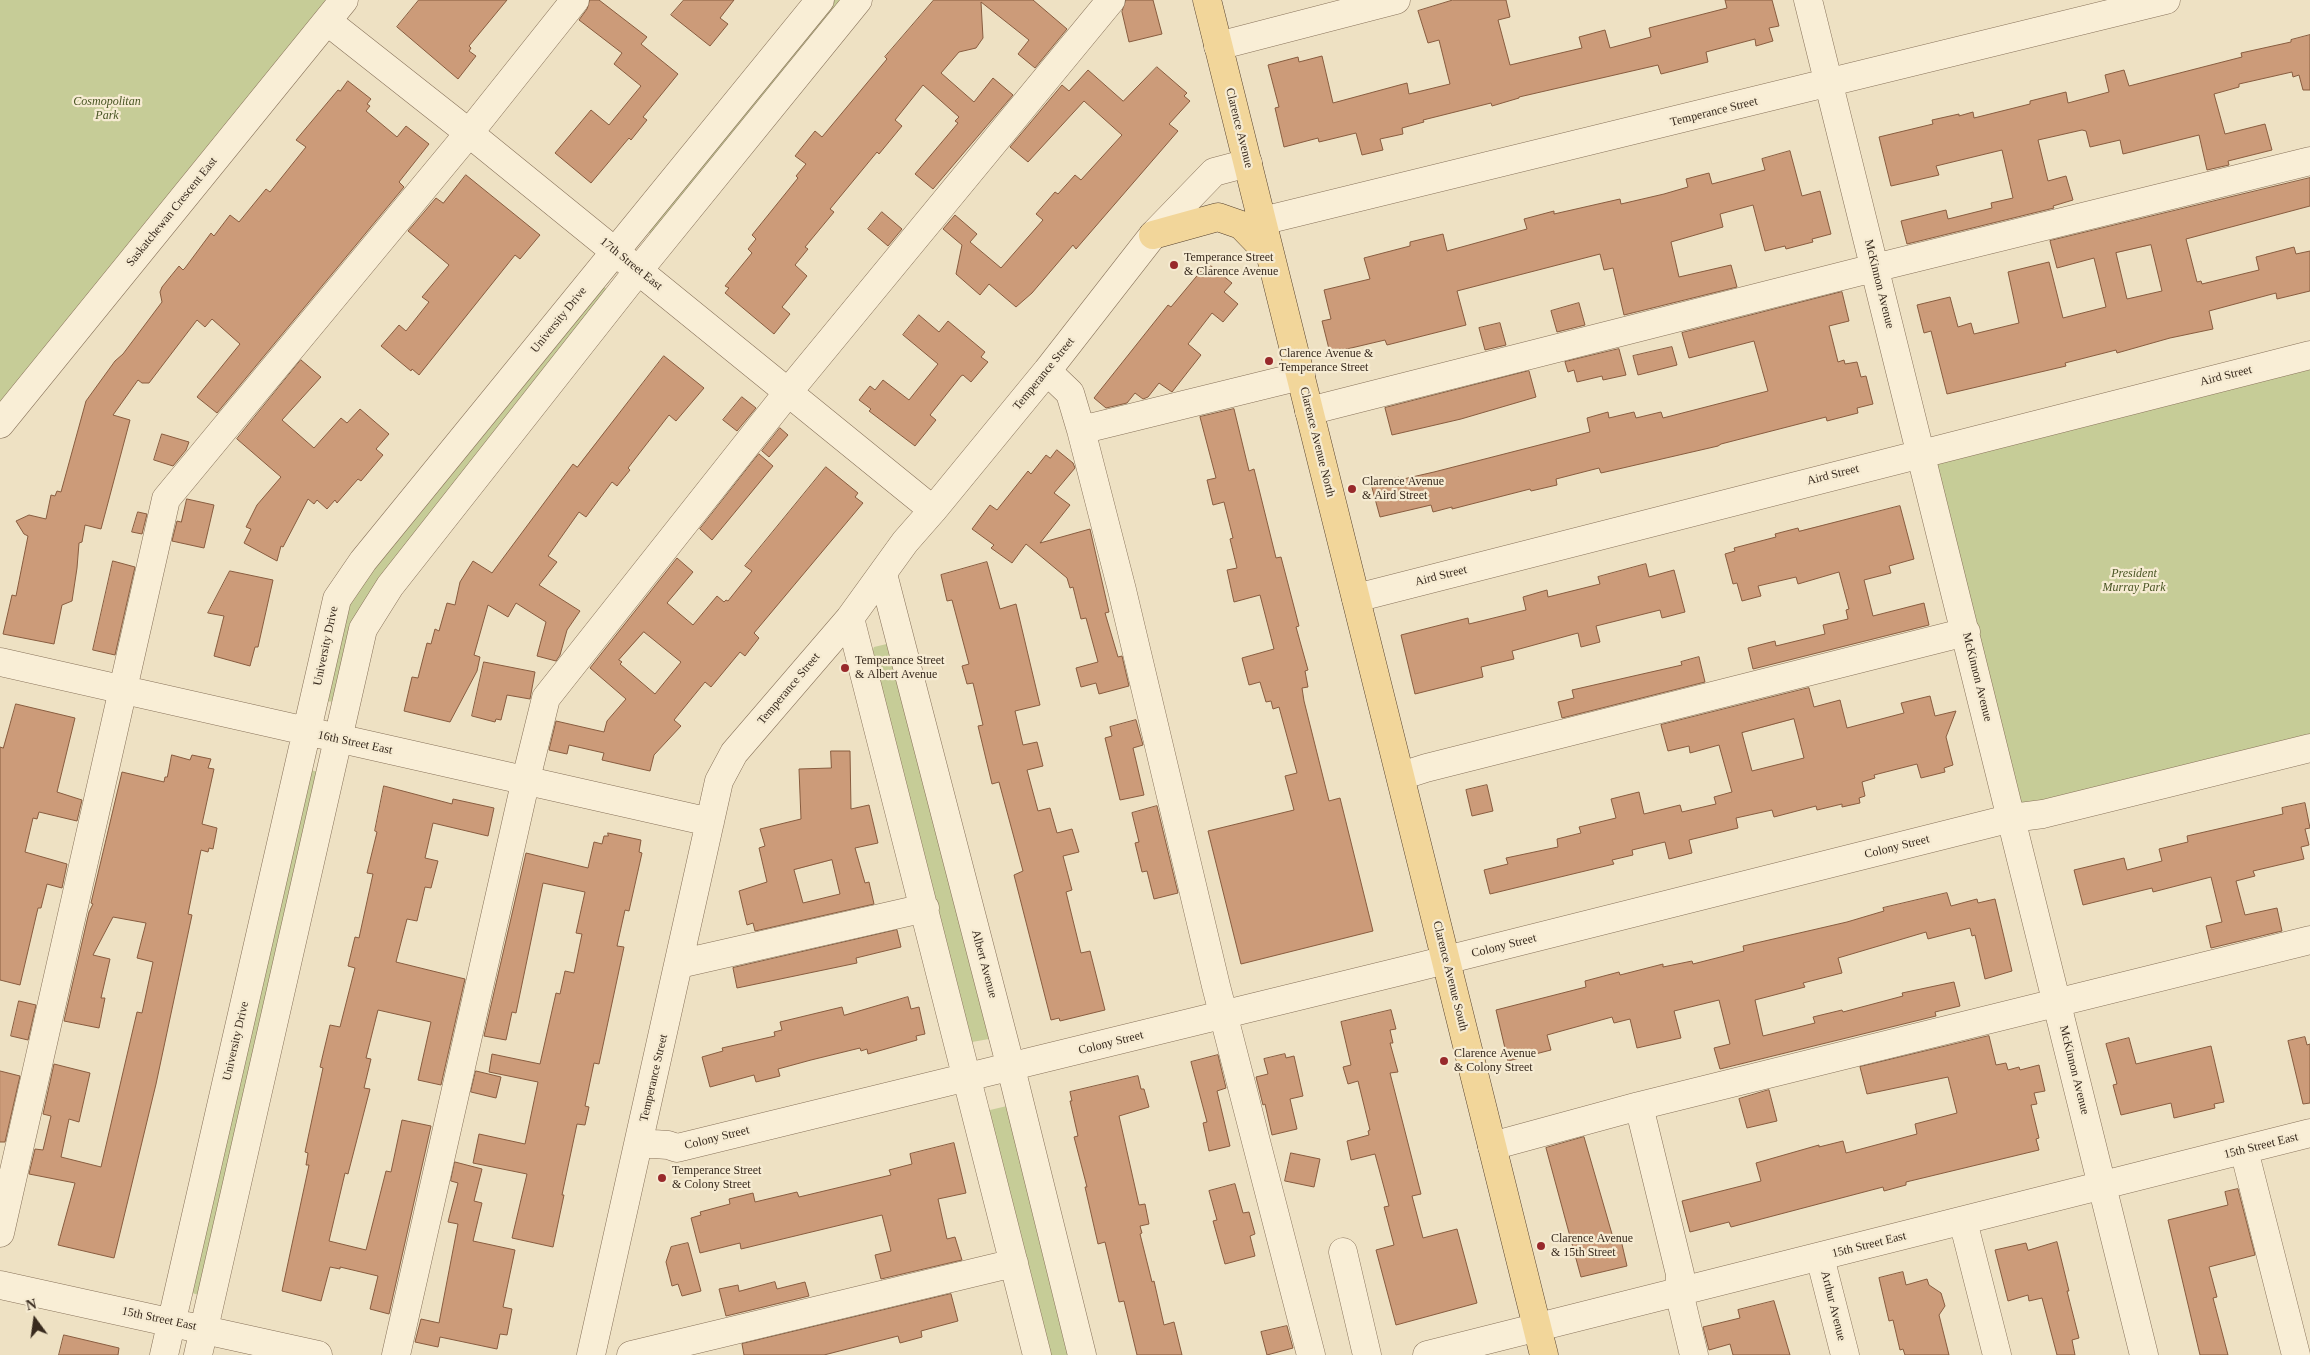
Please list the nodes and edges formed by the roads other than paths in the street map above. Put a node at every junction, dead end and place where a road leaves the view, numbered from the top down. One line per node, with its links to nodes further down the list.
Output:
1 (344, 0): 10 (street, Saskatchewan Crescent East)
2 (575, 0): 13 (street)
3 (820, 0): 18 (street, University Drive)
4 (858, 0): 21 (street)
5 (1111, 0): 25 (street)
6 (1207, 0): 11 (main road, Clarence Avenue)
7 (1396, 0): 11 (street)
8 (1808, 0): 12 (street, McKinnon Avenue)
9 (2166, 0): 12 (street, Temperance Street)
10 (327, 21): 13 (street, 17th Street East); 27 (street, Saskatchewan Crescent East)
11 (1218, 46): 15 (main road, Clarence Avenue)
12 (1829, 84): 16 (street, Temperance Street); 20 (street, McKinnon Avenue)
13 (469, 133): 18 (street, 17th Street East); 36 (street)
14 (2310, 161): 20 (street)
15 (1248, 164): 16 (main road, Clarence Avenue); 17 (street, Temperance Street)
16 (1262, 221): 19 (main road, Clarence Avenue)
17 (1153, 235): 19 (main road); 23 (street, Temperance Street)
18 (615, 251): 21 (street, 17th Street East); 37 (street, University Drive)
19 (1271, 256): 24 (main road, Clarence Avenue North)
20 (1876, 269): 26 (street); 29 (street, McKinnon Avenue)
21 (638, 271): 25 (street, 17th Street East); 38 (street)
22 (2310, 355): 29 (street, Aird Street)
23 (1047, 371): 28 (street); 30 (street, Temperance Street)
24 (1301, 376): 26 (main road, Clarence Avenue North); 28 (street)
25 (789, 391): 30 (street, 17th Street East); 41 (street)
26 (1309, 411): 32 (main road, Clarence Avenue North)
27 (0, 424)
28 (1081, 430): 49 (street)
29 (1921, 453): 32 (street, Aird Street); 34 (street, McKinnon Avenue)
30 (933, 510): 31 (street, Temperance Street)
31 (883, 574): 33 (street, Temperance Street); 50 (street, Albert Avenue)
32 (1356, 598): 40 (main road, Clarence Avenue South)
33 (850, 618): 43 (street, Temperance Street); 44 (street)
34 (1966, 632): 40 (street); 42 (street, McKinnon Avenue)
35 (0, 662): 36 (street, 16th Street East)
36 (123, 690): 37 (street, 16th Street East); 59 (street)
37 (307, 733): 38 (street, 16th Street East); 65 (street, University Drive)
38 (337, 740): 41 (street, 16th Street East); 67 (street)
39 (2310, 748): 42 (street, Colony Street)
40 (1401, 776): 46 (main road, Clarence Avenue South)
41 (526, 779): 43 (street, 16th Street East); 72 (street)
42 (2012, 818): 46 (street, Colony Street); 48 (street, McKinnon Avenue)
43 (710, 822): 47 (street, Temperance Street)
44 (925, 908): 47 (street); 51 (street)
45 (2310, 940): 48 (street)
46 (1447, 960): 49 (street, Colony Street); 55 (main road, Clarence Avenue South)
47 (679, 964): 54 (street, Temperance Street)
48 (2058, 1002): 52 (street); 57 (street, McKinnon Avenue)
49 (1224, 1014): 50 (street, Colony Street); 76 (street)
50 (1011, 1068): 51 (street, Colony Street); 75 (street, Albert Avenue)
51 (968, 1077): 54 (street, Colony Street); 62 (street)
52 (1639, 1106): 55 (street); 64 (street)
53 (2310, 1133): 56 (street, 15th Street East)
54 (639, 1143): 68 (street, Temperance Street)
55 (1492, 1146): 66 (main road, Clarence Avenue South)
56 (2244, 1150): 57 (street, 15th Street East); 84 (street)
57 (2103, 1186): 58 (street, 15th Street East); 83 (street, McKinnon Avenue)
58 (1963, 1221): 61 (street, 15th Street East); 82 (street)
59 (0, 1233)
60 (1343, 1252): 77 (street)
61 (1820, 1257): 64 (street, 15th Street East); 81 (street, Arthur Avenue)
62 (1014, 1262): 73 (street); 74 (street)
63 (0, 1285): 65 (street, 15th Street East)
64 (1678, 1292): 66 (street, 15th Street East); 80 (street)
65 (171, 1322): 67 (street, 15th Street East); 69 (street, University Drive)
66 (1537, 1327): 78 (street, 15th Street East); 79 (main road, Clarence Avenue South)
67 (204, 1328): 70 (street); 71 (street, 15th Street East)
68 (598, 1354)
69 (164, 1355)
70 (198, 1355)
71 (318, 1355)
72 (396, 1355)
73 (631, 1355)
74 (1037, 1355)
75 (1082, 1355)
76 (1311, 1355)
77 (1367, 1355)
78 (1427, 1355)
79 (1544, 1355)
80 (1694, 1355)
81 (1845, 1355)
82 (1997, 1355)
83 (2144, 1355)
84 (2296, 1355)

